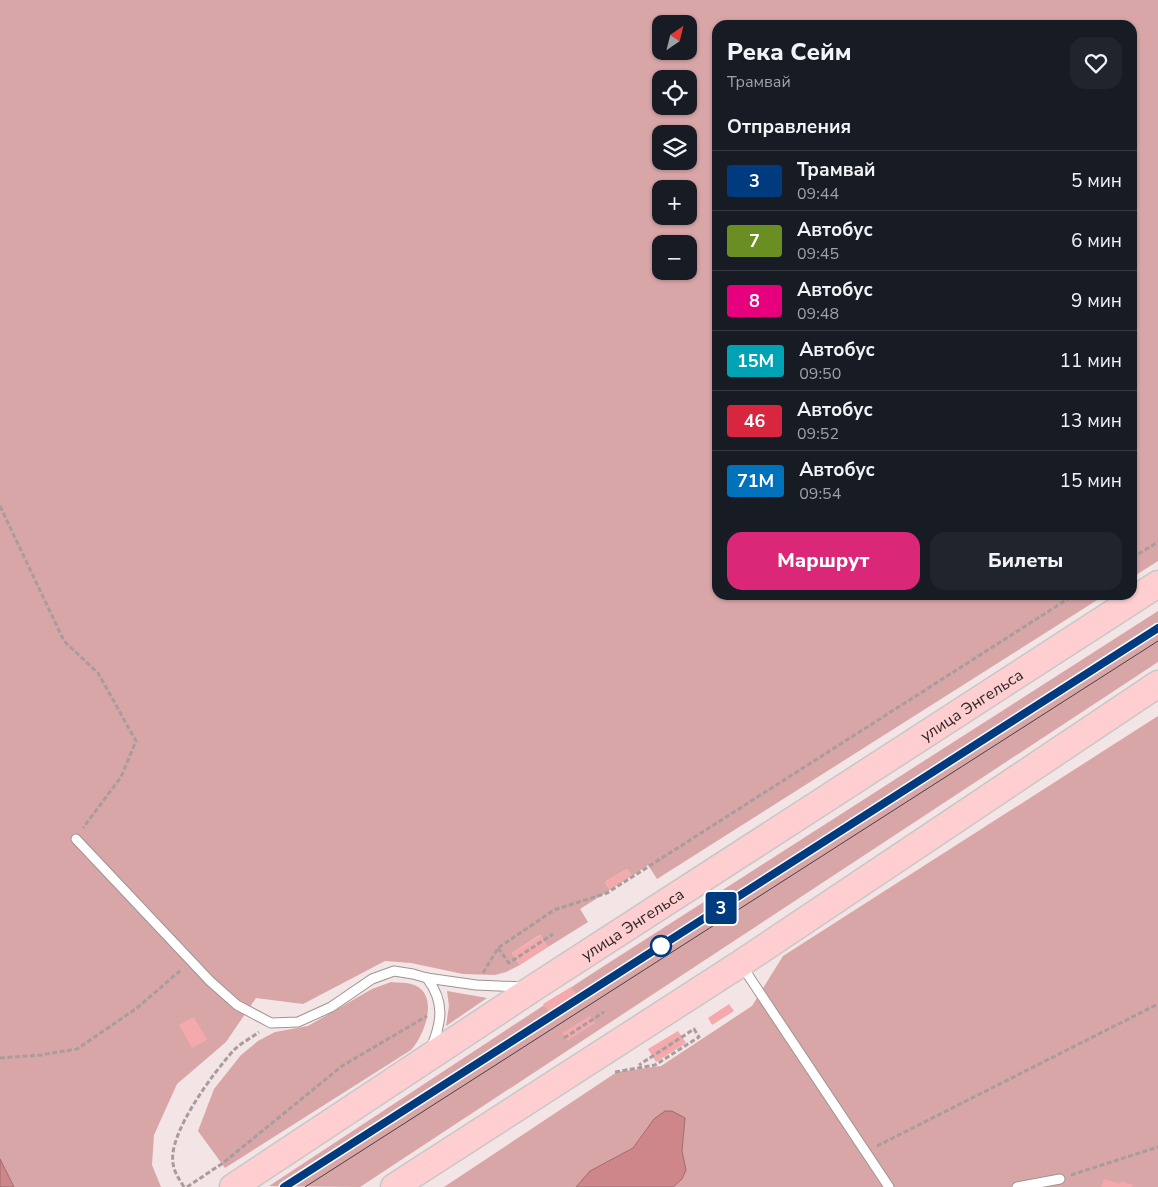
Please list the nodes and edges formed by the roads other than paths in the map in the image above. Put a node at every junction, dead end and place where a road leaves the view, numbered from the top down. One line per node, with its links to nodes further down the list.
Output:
1 (1158, 584): 2 (main road, улица Энгельса)
2 (1137, 598)
3 (1133, 600): 8 (main road, улица Энгельса)
4 (1158, 684): 6 (main road)
5 (76, 839): 7 (lane)
6 (740, 964): 12 (main road); 13 (lane)
7 (427, 978): 8 (lane); 9 (lane)
8 (535, 987): 9 (main road, улица Энгельса)
9 (422, 1061): 11 (main road, улица Энгельса)
10 (1060, 1179): 14 (lane)
11 (234, 1187)
12 (394, 1187)
13 (889, 1187)
14 (1017, 1187)

